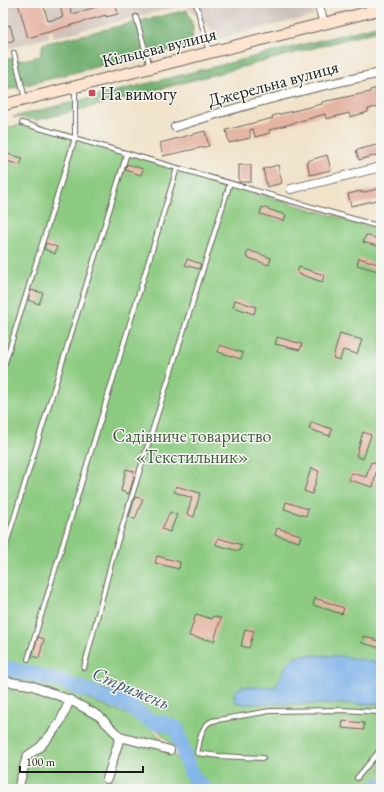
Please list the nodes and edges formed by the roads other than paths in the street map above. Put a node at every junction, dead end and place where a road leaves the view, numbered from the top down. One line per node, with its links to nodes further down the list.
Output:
1 (196, 3): 6 (lane)
2 (318, 3): 5 (street)
3 (381, 9): 5 (main road, Кільцева вулиця)
4 (136, 17): 8 (lane)
5 (324, 23): 6 (main road, Кільцева вулиця)
6 (210, 52): 8 (main road, Кільцева вулиця)
7 (14, 53): 11 (lane)
8 (151, 67): 10 (main road, Кільцева вулиця)
9 (381, 73): 14 (street, Джерельна вулиця)
10 (75, 86): 11 (main road, Кільцева вулиця); 15 (lane)
11 (25, 100): 12 (main road, Кільцева вулиця)
12 (3, 105)
13 (22, 123): 15 (lane)
14 (175, 127)
15 (75, 138): 16 (lane); 22 (lane)
16 (127, 153): 18 (lane); 23 (lane)
17 (381, 167): 20 (street)
18 (177, 168): 19 (lane); 24 (lane)
19 (230, 183): 21 (lane); 25 (lane)
20 (291, 189)
21 (381, 227)
22 (3, 368)
23 (3, 554)
24 (28, 660)
25 (84, 668)
26 (3, 681): 27 (street)
27 (70, 700): 29 (street); 35 (street)
28 (381, 712): 32 (lane)
29 (120, 737): 31 (street); 34 (street)
30 (381, 748): 33 (lane)
31 (170, 750)
32 (263, 758)
33 (357, 778)
34 (107, 779)
35 (18, 789)

